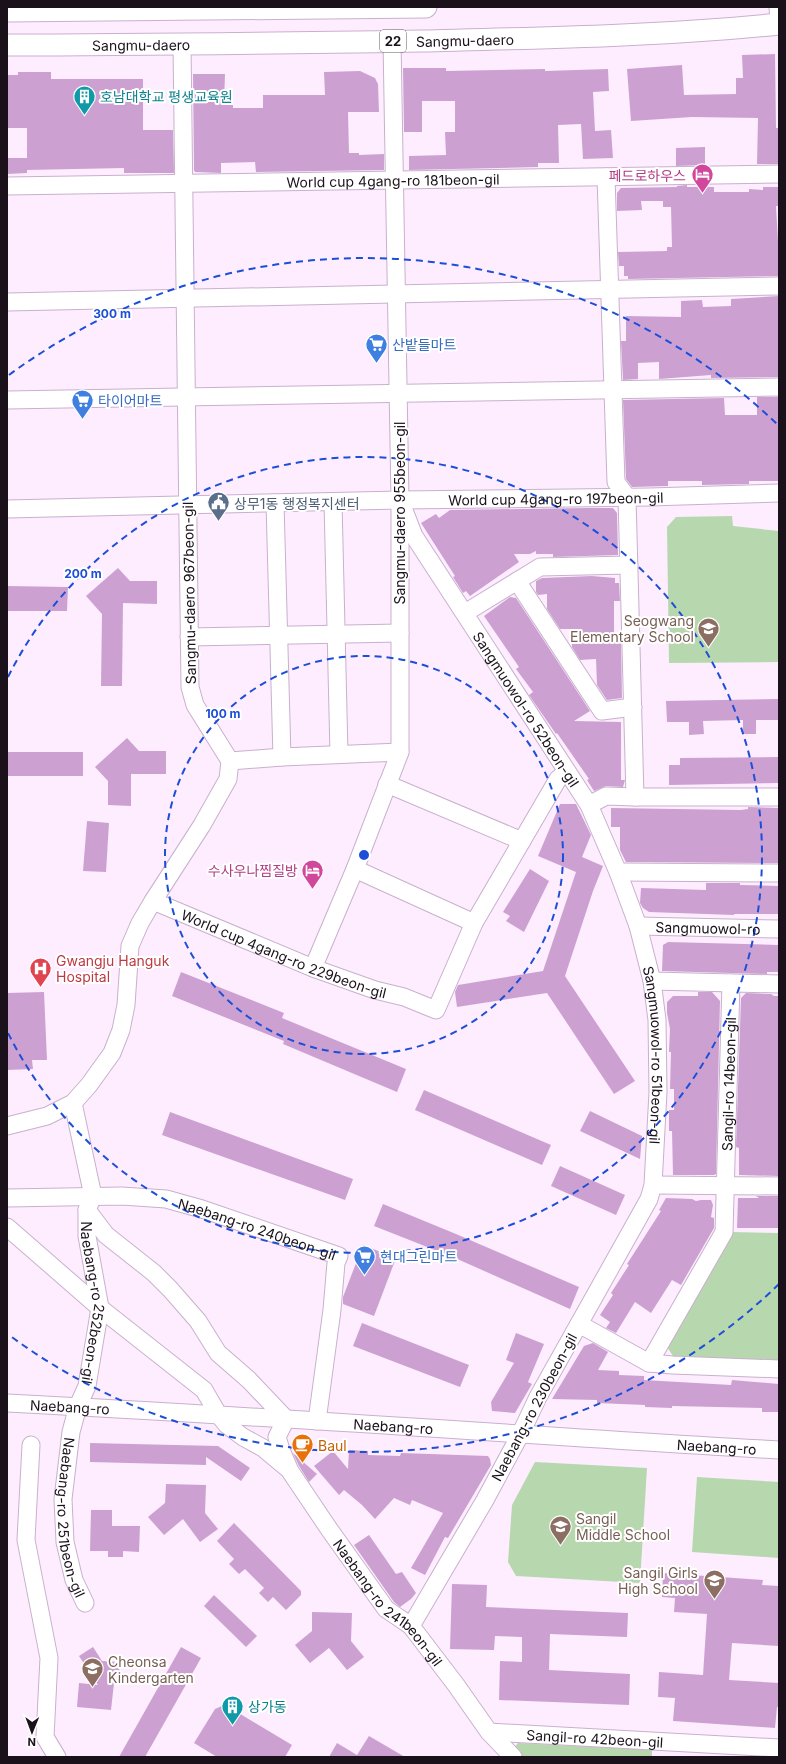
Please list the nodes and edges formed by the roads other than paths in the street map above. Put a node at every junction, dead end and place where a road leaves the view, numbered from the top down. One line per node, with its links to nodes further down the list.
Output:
1 (426, 7): 3 (main road)
2 (778, 7): 5 (street)
3 (393, 8): 4 (main road)
4 (7, 11)
5 (779, 20)
6 (779, 24): 7 (main road, Sangmu-daero / 22)
7 (392, 41): 9 (main road, Sangmu-daero / 22); 12 (street, Sangmu-daero 955beon-gil)
8 (7, 45): 9 (main road, Sangmu-daero / 22)
9 (182, 45): 13 (street, Sangmu-daero 967beon-gil)
10 (779, 174): 11 (street, World cup 4gang-ro 181beon-gil)
11 (606, 177): 12 (street, World cup 4gang-ro 181beon-gil); 16 (street)
12 (395, 180): 13 (street, World cup 4gang-ro 181beon-gil); 17 (street, Sangmu-daero 955beon-gil)
13 (183, 183): 14 (street, World cup 4gang-ro 181beon-gil); 18 (street, Sangmu-daero 967beon-gil)
14 (7, 186)
15 (779, 286): 16 (street)
16 (610, 290): 17 (street); 21 (street)
17 (397, 294): 18 (street); 22 (street, Sangmu-daero 955beon-gil)
18 (184, 298): 19 (street); 23 (street, Sangmu-daero 967beon-gil)
19 (7, 302)
20 (779, 387): 21 (street)
21 (613, 391): 22 (street); 26 (street)
22 (398, 394): 23 (street); 27 (street, Sangmu-daero 955beon-gil)
23 (185, 397): 24 (street); 30 (street, Sangmu-daero 967beon-gil)
24 (7, 400)
25 (779, 493): 26 (street, World cup 4gang-ro 197beon-gil)
26 (627, 497): 27 (street, World cup 4gang-ro 197beon-gil); 32 (street)
27 (400, 500): 28 (street, World cup 4gang-ro 197beon-gil); 34 (street, Sangmuowol-ro 52beon-gil); 35 (street, Sangmu-daero 955beon-gil)
28 (333, 502): 29 (street, World cup 4gang-ro 197beon-gil); 36 (street)
29 (275, 503): 30 (street, World cup 4gang-ro 197beon-gil); 37 (street)
30 (186, 505): 31 (street, World cup 4gang-ro 197beon-gil); 38 (street, Sangmu-daero 967beon-gil)
31 (7, 509)
32 (629, 566): 33 (street); 39 (street)
33 (517, 580): 34 (street); 39 (street)
34 (465, 613): 44 (street, Sangmuowol-ro 52beon-gil)
35 (400, 633): 36 (street); 40 (street, Sangmu-daero 955beon-gil)
36 (335, 634): 37 (street); 41 (street)
37 (279, 635): 38 (street); 42 (street)
38 (189, 637): 43 (street, Sangmu-daero 967beon-gil)
39 (633, 707): 46 (street)
40 (400, 752): 41 (street); 45 (street, Sangmu-daero 955beon-gil)
41 (339, 754): 42 (street)
42 (282, 757): 43 (street)
43 (230, 761): 53 (street)
44 (567, 772): 48 (street, Sangmuowol-ro 52beon-gil); 49 (street, World cup 4gang-ro 229beon-gil)
45 (387, 784): 49 (street); 50 (street, Sangmu-daero 955beon-gil)
46 (635, 796): 47 (street); 48 (street)
47 (779, 797)
48 (589, 805): 51 (street, Sangmuowol-ro 52beon-gil)
49 (522, 841): 54 (street, World cup 4gang-ro 229beon-gil)
50 (355, 869): 54 (street); 57 (street, Sangmu-daero 955beon-gil)
51 (618, 872): 52 (street); 55 (street, Sangmuowol-ro 52beon-gil)
52 (779, 873)
53 (153, 901): 57 (street, World cup 4gang-ro 229beon-gil); 61 (street)
54 (474, 923): 57 (street, World cup 4gang-ro 229beon-gil)
55 (638, 926): 56 (street, Sangmuowol-ro); 58 (street, Sangmuowol-ro 51beon-gil)
56 (779, 929)
57 (314, 968)
58 (652, 981): 59 (street); 63 (street, Sangmuowol-ro 51beon-gil)
59 (731, 983): 60 (street); 64 (street, Sangil-ro 14beon-gil)
60 (779, 984)
61 (73, 1103): 62 (street); 67 (street, Naebang-ro 252beon-gil)
62 (7, 1126)
63 (653, 1185): 64 (street); 70 (street, Naebang-ro 230beon-gil)
64 (726, 1185): 65 (street); 71 (street, Sangil-ro 14beon-gil)
65 (779, 1186)
66 (7, 1198): 67 (street, Naebang-ro 240beon-gil)
67 (90, 1203): 69 (street, Naebang-ro 252beon-gil); 76 (street); 77 (street, Naebang-ro 240beon-gil)
68 (7, 1227): 69 (street, Naebang-ro 241beon-gil)
69 (100, 1308): 74 (street, Naebang-ro 252beon-gil); 75 (street, Naebang-ro 241beon-gil)
70 (578, 1324): 71 (street); 78 (street, Naebang-ro 230beon-gil)
71 (649, 1363): 72 (street)
72 (779, 1369)
73 (7, 1403): 74 (street, Naebang-ro)
74 (78, 1406): 75 (street, Naebang-ro); 82 (street, Naebang-ro 251beon-gil)
75 (218, 1414): 76 (street, Naebang-ro); 81 (street, Naebang-ro 241beon-gil)
76 (286, 1419): 77 (street, Naebang-ro); 81 (street, Naebang-ro 241beon-gil)
77 (317, 1421): 78 (street, Naebang-ro)
78 (520, 1435): 80 (street, Naebang-ro); 83 (street, Naebang-ro 230beon-gil)
79 (31, 1445): 87 (street)
80 (779, 1450)
81 (290, 1471): 83 (street, Naebang-ro 241beon-gil)
82 (85, 1603)
83 (411, 1626): 84 (street, Naebang-ro 241beon-gil)
84 (488, 1732): 86 (street, Sangil-ro 42beon-gil); 88 (street, Naebang-ro 241beon-gil)
85 (779, 1748): 86 (street, Sangil-ro 42beon-gil); 89 (street, Sangil-ro 42beon-gil)
86 (701, 1750)
87 (57, 1757)
88 (513, 1757)
89 (778, 1757)

